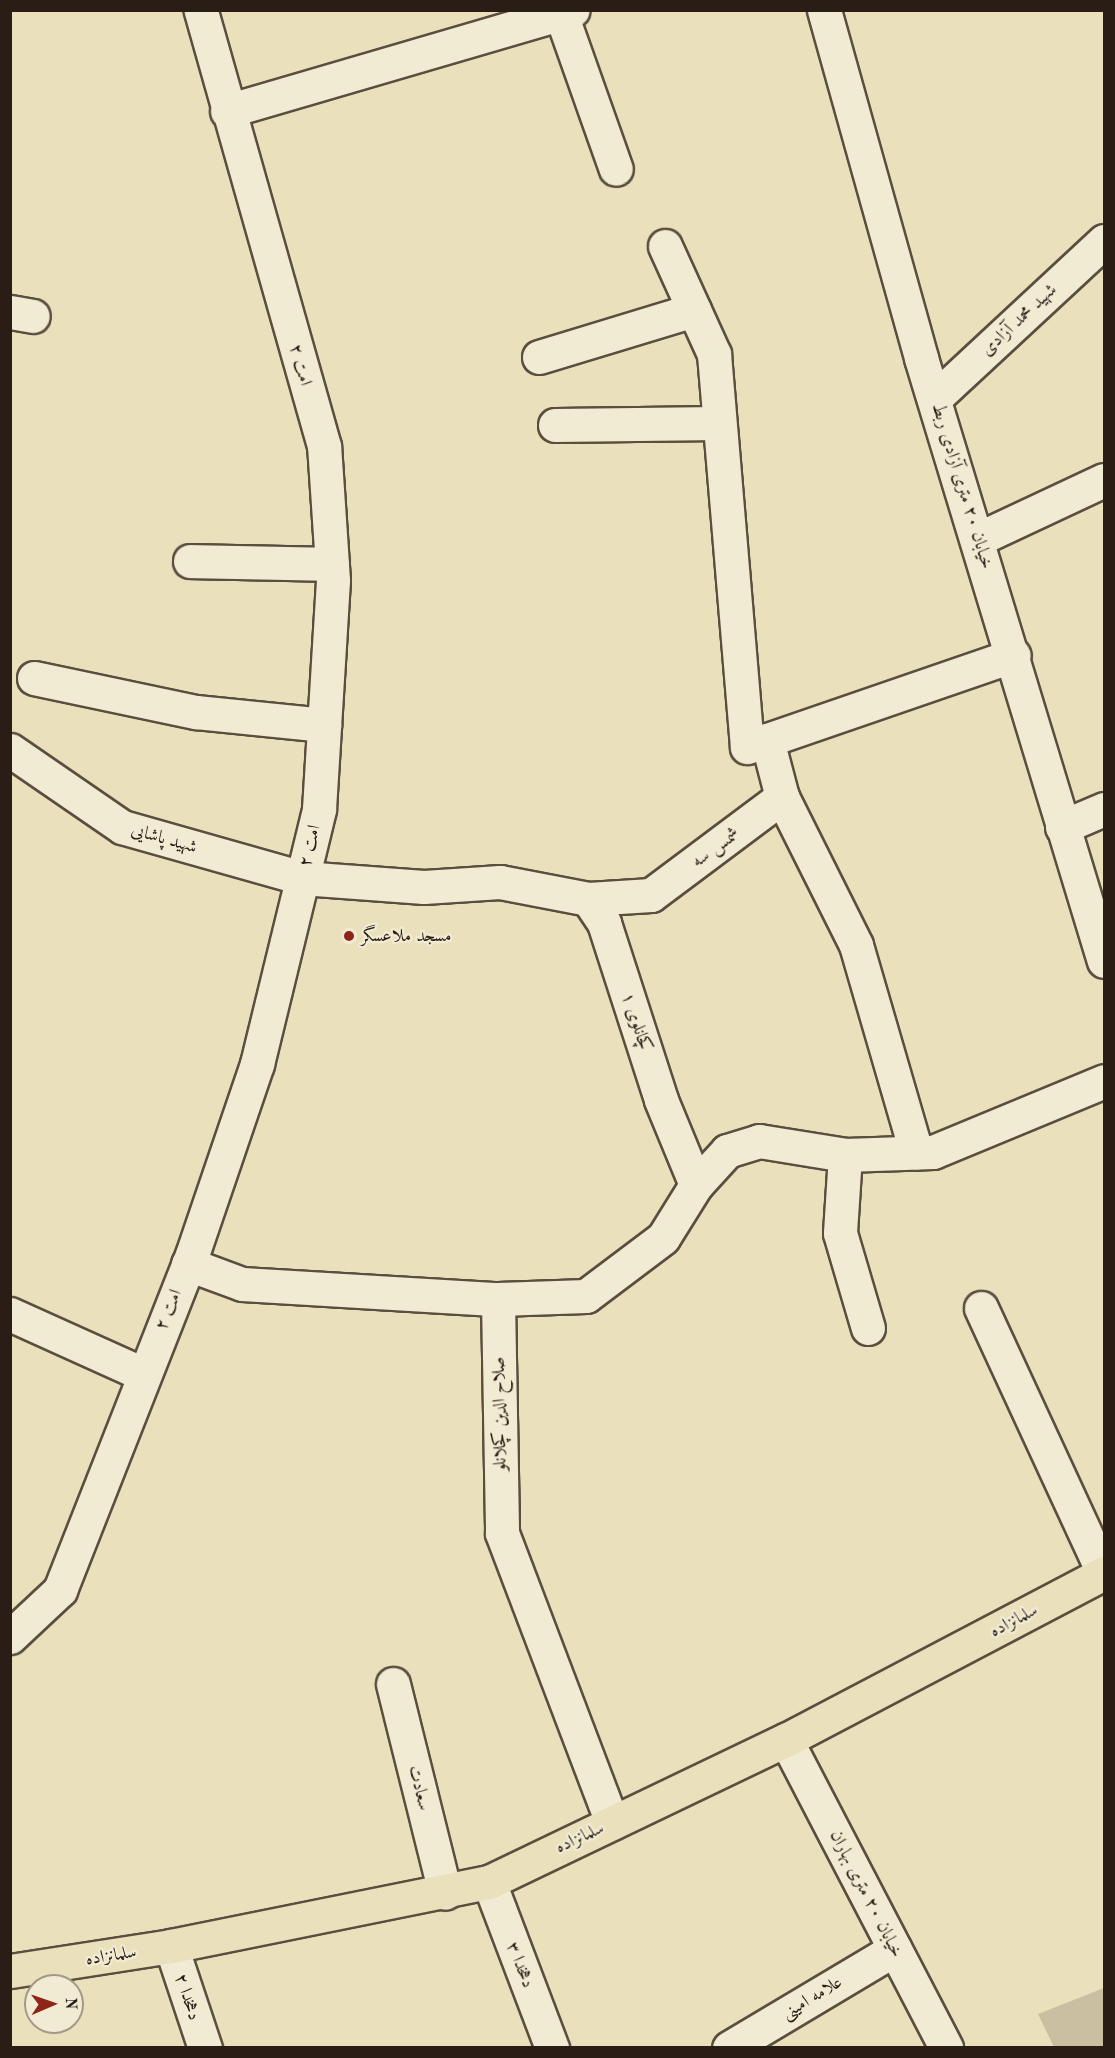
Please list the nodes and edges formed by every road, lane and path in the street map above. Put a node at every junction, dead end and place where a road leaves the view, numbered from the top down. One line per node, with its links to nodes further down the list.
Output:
1 (201, 10): 4 (street, امت ۲)
2 (824, 10): 10 (street, خیابان ۲۰ متری آزادی ربط)
3 (567, 12): 4 (street); 5 (street)
4 (227, 111): 16 (street, امت ۲)
5 (616, 169)
6 (1104, 241): 10 (street, شهید محمد آزادی)
7 (665, 246): 8 (street)
8 (694, 310): 9 (street); 11 (street)
9 (539, 357)
10 (934, 399): 14 (street, خیابان ۲۰ متری آزادی ربط)
11 (720, 423): 12 (street); 20 (street)
12 (555, 425)
13 (1104, 480): 14 (street)
14 (978, 539): 17 (street, خیابان ۲۰ متری آزادی ربط)
15 (190, 561): 16 (street)
16 (332, 564): 19 (street, امت ۲)
17 (1014, 655): 20 (street); 24 (street, خیابان ۲۰ متری آزادی ربط)
18 (34, 678): 19 (street)
19 (324, 725): 25 (street, امت ۲)
20 (767, 740): 22 (street)
21 (10, 750): 25 (street, شهید پاشایی)
22 (782, 797): 26 (street, شمس سه); 29 (street)
23 (1104, 809): 24 (street)
24 (1062, 827): 27 (street, خیابان ۲۰ متری آزادی ربط)
25 (302, 879): 26 (street); 32 (street, امت ۲)
26 (588, 898): 31 (street, کچانلوی ۱)
27 (1104, 958)
28 (1104, 1081): 29 (street)
29 (916, 1152): 30 (street)
30 (845, 1155): 31 (street); 36 (street)
31 (696, 1185): 33 (street)
32 (188, 1264): 33 (street); 37 (street, امت ۲)
33 (498, 1299): 42 (street, صلاح الدین کچلانلو)
34 (981, 1308): 38 (street)
35 (10, 1314): 37 (street)
36 (868, 1328)
37 (143, 1374): 39 (street, امت ۲)
38 (1104, 1574): 41 (main road, سلمانزاده)
39 (10, 1636)
40 (393, 1684): 44 (street, سعادت)
41 (786, 1740): 42 (main road, سلمانزاده); 46 (street, خیابان ۲۰ متری بهاران)
42 (612, 1823): 43 (main road, سلمانزاده)
43 (489, 1882): 44 (main road, سلمانزاده); 49 (street, دهخدا ۳)
44 (445, 1893): 45 (main road, سلمانزاده)
45 (171, 1946): 47 (main road, سلمانزاده); 48 (street, دهخدا ۲)
46 (894, 1948): 50 (street, علامه امینی); 51 (street, خیابان ۲۰ متری بهاران)
47 (10, 1971)
48 (205, 2048)
49 (552, 2048)
50 (729, 2048)
51 (946, 2048)

